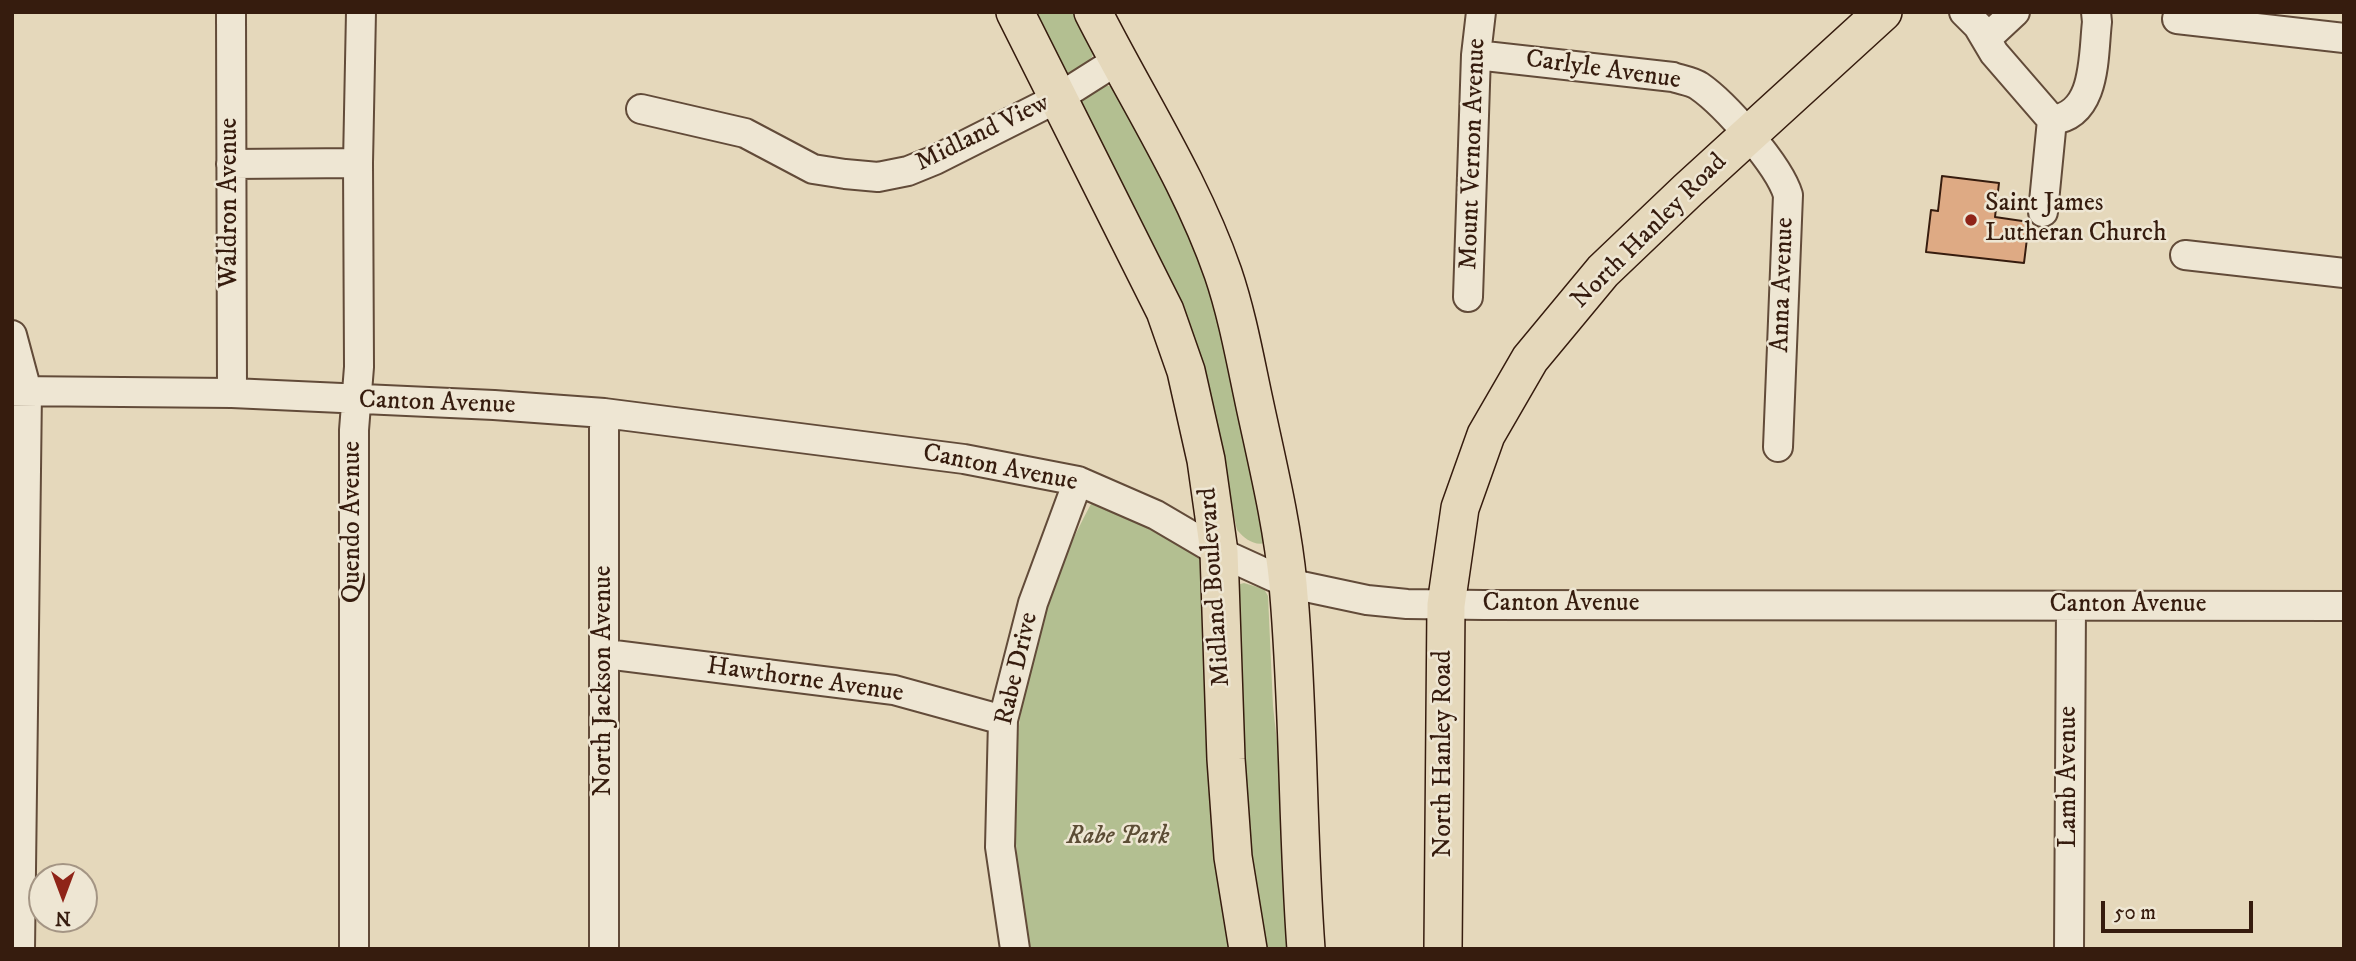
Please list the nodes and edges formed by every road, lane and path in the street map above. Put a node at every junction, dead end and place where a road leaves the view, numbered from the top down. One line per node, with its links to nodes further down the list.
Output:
1 (231, 12): 20 (street, Waldron Avenue)
2 (361, 12): 19 (street, Quendo Avenue)
3 (1015, 12): 15 (main road, Midland Boulevard)
4 (1093, 12): 14 (main road)
5 (1480, 12): 13 (street, Mount Vernon Avenue)
6 (1883, 12): 18 (main road, North Hanley Road)
7 (1964, 12): 12 (street)
8 (2015, 12): 12 (street)
9 (2096, 12): 17 (street)
10 (2177, 19): 11 (street)
11 (2344, 38)
12 (1986, 39): 17 (street)
13 (1476, 55): 18 (street, Carlyle Avenue); 24 (street, Mount Vernon Avenue)
14 (1118, 60): 15 (street, Midland View); 33 (main road)
15 (1058, 98): 16 (street, Midland View); 32 (main road, Midland Boulevard)
16 (641, 109)
17 (2052, 120): 21 (street)
18 (1749, 136): 30 (street, Anna Avenue); 34 (main road, North Hanley Road)
19 (358, 163): 20 (street); 28 (street, Quendo Avenue)
20 (231, 164): 27 (street, Waldron Avenue)
21 (2043, 212)
22 (2185, 255): 23 (street)
23 (2344, 273)
24 (1468, 297)
25 (12, 334): 26 (street)
26 (20, 391): 27 (street, Canton Avenue); 39 (street)
27 (232, 393): 28 (street, Canton Avenue)
28 (356, 401): 29 (street, Canton Avenue); 40 (street, Quendo Avenue)
29 (604, 413): 31 (street, Canton Avenue); 37 (street, North Jackson Avenue)
30 (1778, 447)
31 (1078, 481): 32 (street, Canton Avenue); 38 (street, Rabe Drive)
32 (1219, 552): 33 (street, Canton Avenue); 43 (main road, Midland Boulevard)
33 (1287, 583): 34 (street, Canton Avenue); 44 (main road)
34 (1446, 605): 35 (street, Canton Avenue); 45 (main road, North Hanley Road)
35 (2071, 606): 36 (street, Canton Avenue); 46 (street, Lamb Avenue)
36 (2344, 606)
37 (606, 654): 38 (street, Hawthorne Avenue); 41 (street, North Jackson Avenue)
38 (1003, 720): 42 (street, Rabe Drive)
39 (20, 949)
40 (354, 949)
41 (604, 949)
42 (1015, 949)
43 (1248, 949)
44 (1306, 949)
45 (1443, 949)
46 (2069, 949)

